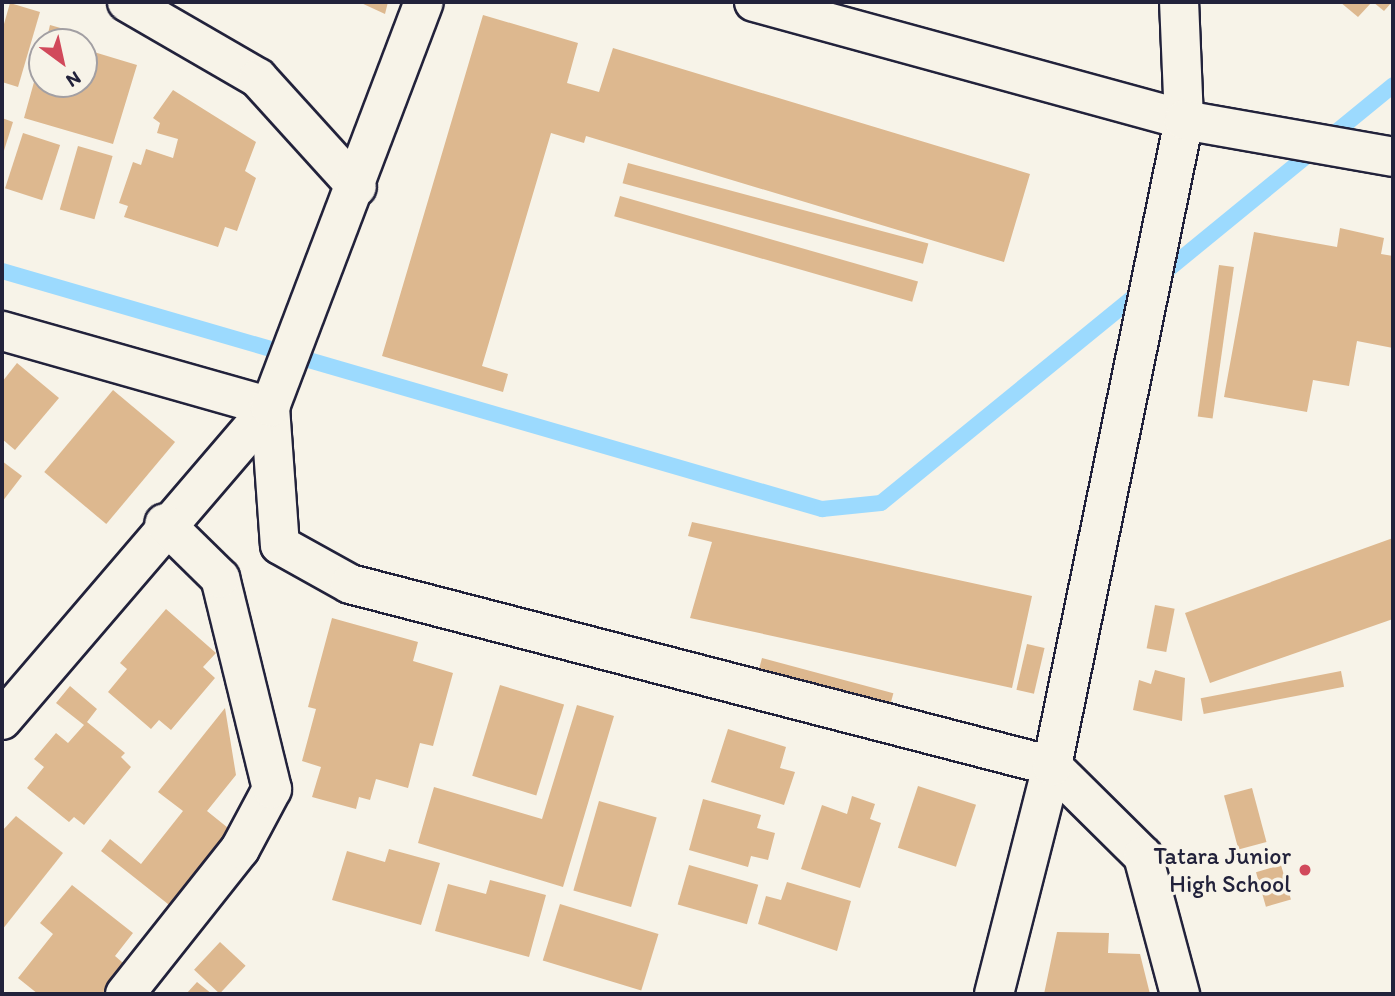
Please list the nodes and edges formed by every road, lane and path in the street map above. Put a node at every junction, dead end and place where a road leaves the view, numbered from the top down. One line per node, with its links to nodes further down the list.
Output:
1 (127, 2): 7 (street)
2 (424, 2): 7 (street)
3 (754, 2): 5 (street)
4 (1180, 2): 5 (street)
5 (1184, 120): 6 (street); 12 (street)
6 (1393, 157)
7 (358, 187): 9 (street)
8 (2, 331): 9 (street)
9 (270, 407): 10 (street); 12 (street)
10 (164, 523): 11 (street); 13 (street)
11 (2, 720)
12 (1052, 766): 14 (street); 15 (street)
13 (125, 994)
14 (994, 994)
15 (1180, 994)

